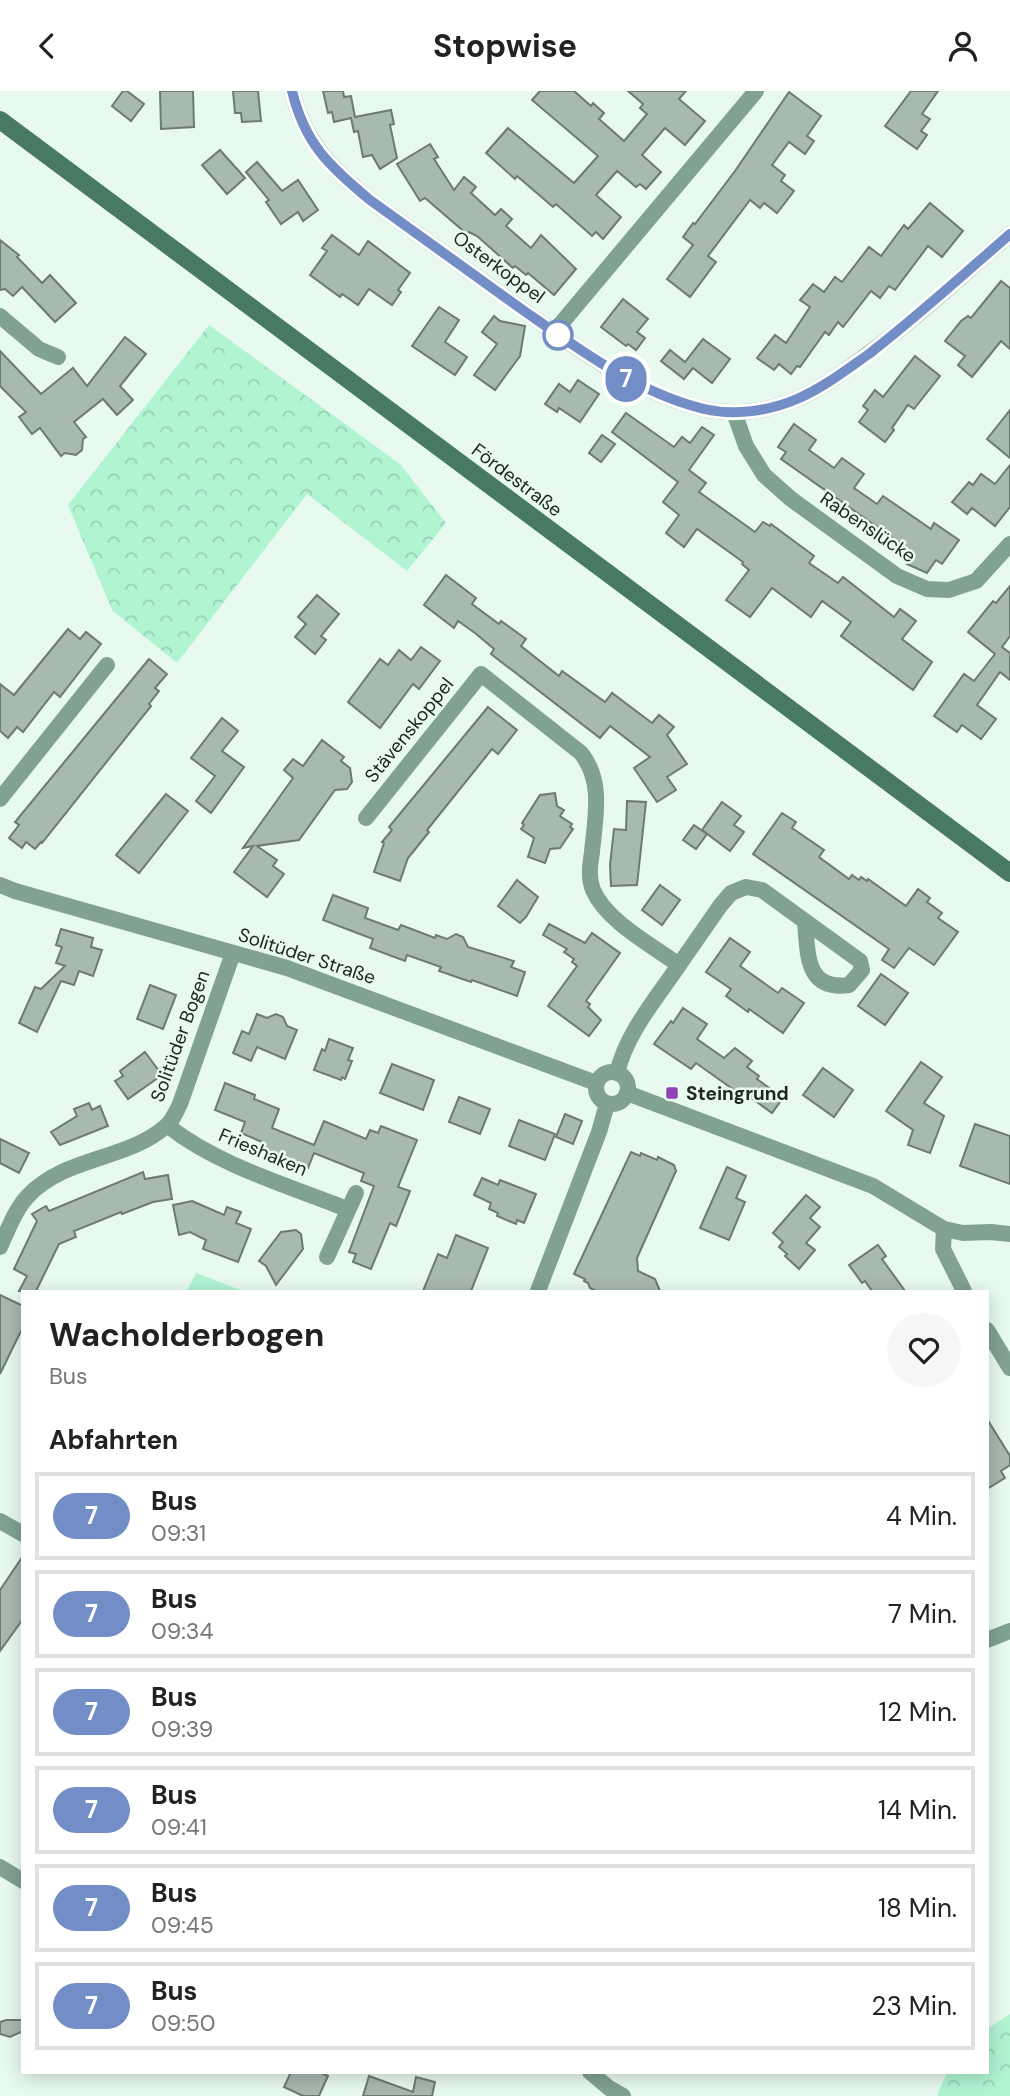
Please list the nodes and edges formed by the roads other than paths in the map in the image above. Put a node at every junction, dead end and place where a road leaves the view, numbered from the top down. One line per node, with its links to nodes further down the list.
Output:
1 (292, 91): 6 (street, Osterkoppel)
2 (756, 91): 6 (street)
3 (0, 120): 13 (main road, Fördestraße)
4 (1010, 234): 8 (street, Osterkoppel)
5 (0, 316): 7 (street)
6 (554, 332): 8 (street, Osterkoppel)
7 (58, 357)
8 (734, 412): 9 (street, Rabenslücke)
9 (1010, 544)
10 (107, 665): 11 (street)
11 (0, 799)
12 (366, 818): 17 (street, Stävenskoppel)
13 (1010, 873)
14 (0, 885): 16 (street, Solitüder Straße)
15 (806, 922): 17 (street)
16 (233, 953): 19 (street, Solitüder Straße); 22 (street, Solitüder Bogen)
17 (679, 965): 18 (street)
18 (617, 1073): 19 (street); 20 (street)
19 (596, 1083): 21 (street)
20 (627, 1093): 21 (street); 25 (street)
21 (607, 1104): 29 (street)
22 (167, 1126): 24 (street, Frieshaken); 27 (street, Solitüder Bogen)
23 (356, 1193): 24 (street)
24 (347, 1209): 28 (street)
25 (944, 1229): 26 (street); 30 (street)
26 (1010, 1234)
27 (0, 1247)
28 (327, 1257)
29 (538, 1290)
30 (964, 1290)
31 (989, 1333): 32 (street)
32 (1010, 1369)
33 (0, 1521): 34 (street)
34 (21, 1533)
35 (1010, 1631): 36 (street)
36 (989, 1639)
37 (0, 1867): 38 (street)
38 (21, 1880)
39 (592, 2074): 40 (street)
40 (623, 2096)

